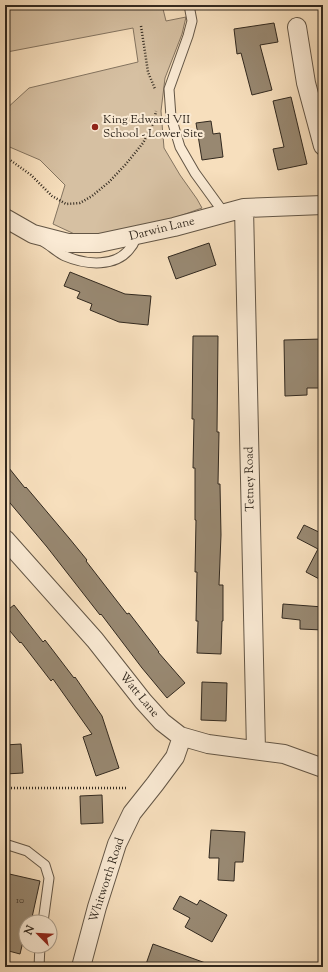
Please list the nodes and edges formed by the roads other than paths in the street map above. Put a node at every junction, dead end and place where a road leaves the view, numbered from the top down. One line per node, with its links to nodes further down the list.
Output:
1 (189, 5): 6 (lane)
2 (297, 27): 3 (street)
3 (323, 146)
4 (323, 205): 5 (street, Darwin Lane)
5 (244, 208): 6 (street, Darwin Lane); 10 (street, Tetney Road)
6 (224, 213): 7 (street, Darwin Lane)
7 (5, 218)
8 (5, 539): 9 (street, Watt Lane)
9 (182, 737): 10 (street, Watt Lane); 16 (street, Whitworth Road)
10 (256, 750): 11 (street, Watt Lane)
11 (323, 768)
12 (5, 844): 13 (lane)
13 (44, 914)
14 (40, 954): 15 (lane)
15 (39, 967)
16 (81, 967)

